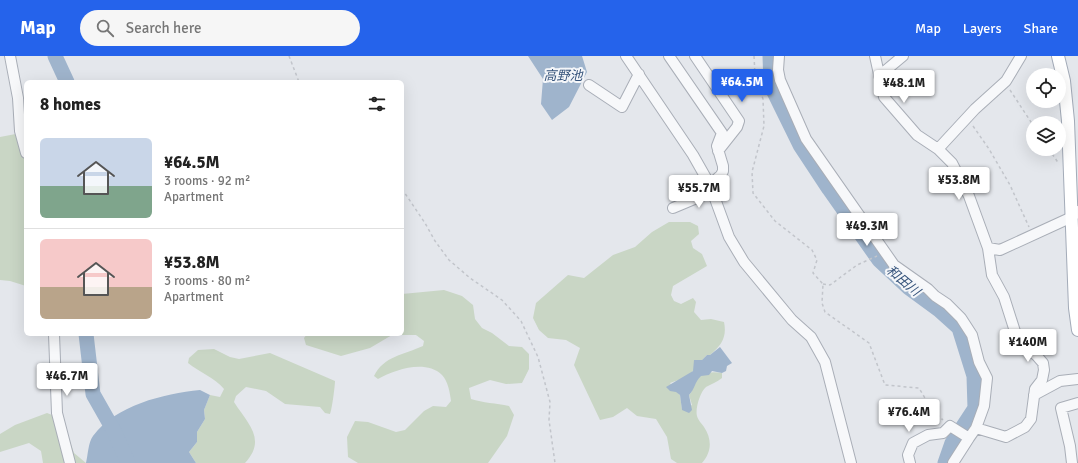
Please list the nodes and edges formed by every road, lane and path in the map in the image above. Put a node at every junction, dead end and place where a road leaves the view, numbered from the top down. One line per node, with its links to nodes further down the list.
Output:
1 (10, 56): 19 (street)
2 (289, 56): 14 (path)
3 (626, 56): 12 (street)
4 (670, 56): 21 (street)
5 (695, 56): 21 (street)
6 (754, 56): 29 (path)
7 (779, 56): 36 (street)
8 (875, 56): 13 (street)
9 (903, 56): 13 (street)
10 (1021, 56): 15 (street)
11 (1058, 56): 25 (main road)
12 (640, 74): 16 (street); 22 (street)
13 (879, 76): 20 (street)
14 (298, 80)
15 (1006, 81): 17 (path); 18 (street)
16 (589, 85)
17 (1027, 116)
18 (967, 118): 20 (street); 26 (path)
19 (24, 146)
20 (938, 149): 27 (street)
21 (718, 151): 22 (street)
22 (710, 187): 24 (street); 40 (street)
23 (404, 192): 39 (path)
24 (673, 208)
25 (1075, 214): 26 (street); 30 (main road)
26 (1033, 234): 27 (street)
27 (988, 248): 33 (street)
28 (871, 260): 29 (path)
29 (823, 284): 35 (path)
30 (1078, 330)
31 (54, 336): 38 (street)
32 (1078, 380): 33 (street)
33 (1034, 395): 36 (street)
34 (1078, 404): 43 (street)
35 (950, 426): 37 (street); 41 (street)
36 (976, 428): 37 (street)
37 (969, 438): 42 (street)
38 (70, 463)
39 (555, 463)
40 (851, 463)
41 (910, 463)
42 (953, 463)
43 (1072, 463)

